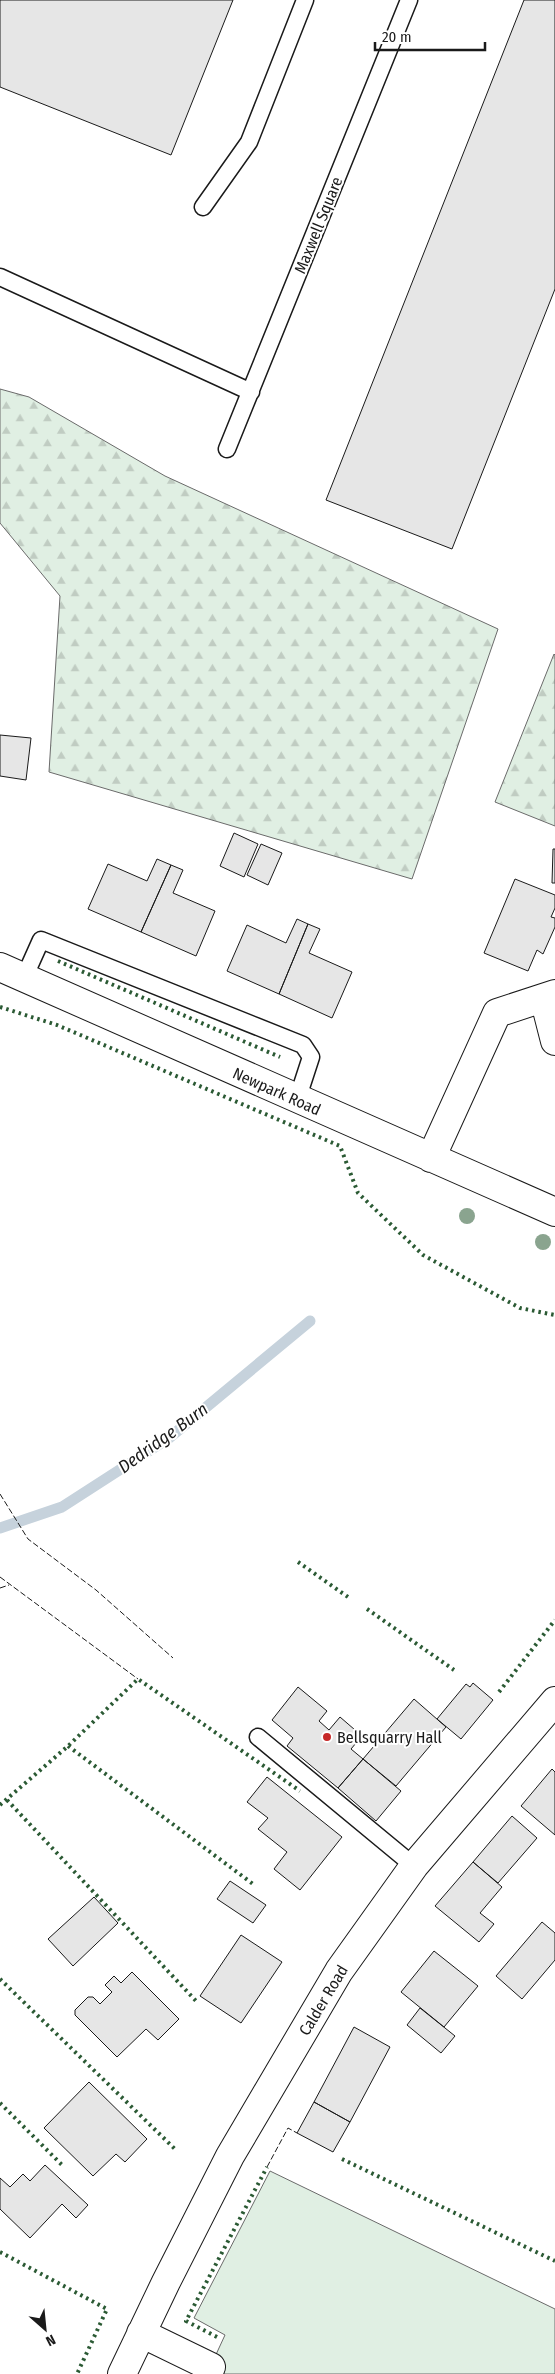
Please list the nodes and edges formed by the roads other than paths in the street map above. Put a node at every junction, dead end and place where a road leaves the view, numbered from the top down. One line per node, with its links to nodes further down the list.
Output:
1 (305, 0): 3 (lane)
2 (409, 0): 5 (lane, Maxwell Square)
3 (203, 207)
4 (0, 278): 5 (lane)
5 (251, 392): 6 (lane, Maxwell Square)
6 (227, 449)
7 (12, 973): 10 (street, Newpark Road); 10 (lane)
8 (549, 996): 9 (street); 11 (street)
9 (555, 1041)
10 (297, 1100): 11 (street, Newpark Road)
11 (431, 1158): 12 (street, Newpark Road)
12 (555, 1212)
13 (555, 1701): 15 (street, Calder Road)
14 (258, 1737): 15 (lane)
15 (414, 1866): 16 (street, Calder Road)
16 (141, 2333): 17 (street); 18 (street, Calder Road)
17 (211, 2367)
18 (122, 2374)

